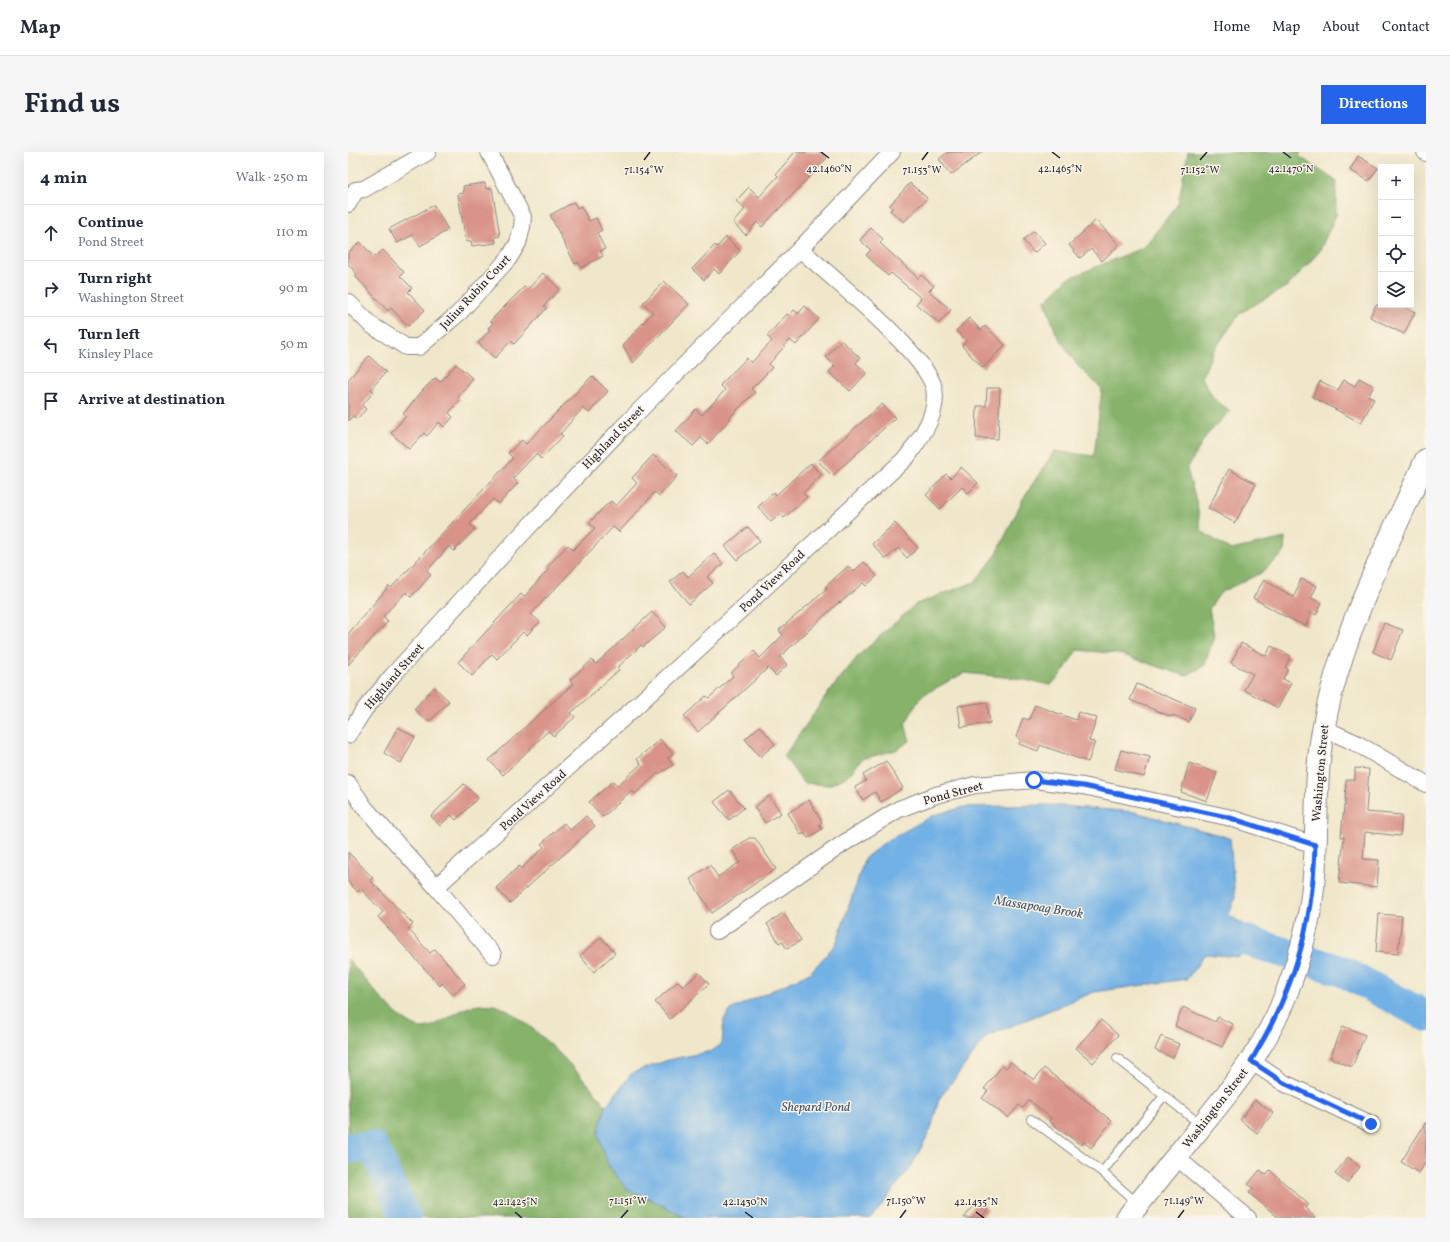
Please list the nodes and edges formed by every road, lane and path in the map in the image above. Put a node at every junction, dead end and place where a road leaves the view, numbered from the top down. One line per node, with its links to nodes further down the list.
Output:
1 (428, 152): 4 (street)
2 (489, 152): 7 (street, Julius Rubin Court)
3 (892, 152): 6 (street, Highland Street)
4 (352, 186): 5 (street)
5 (348, 204)
6 (800, 249): 10 (street, Highland Street); 14 (street, Pond View Road)
7 (348, 302)
8 (1426, 460): 9 (main road, Washington Street)
9 (1323, 728): 12 (street); 13 (main road, Washington Street)
10 (348, 735)
11 (348, 783): 14 (street)
12 (1426, 784)
13 (1315, 845): 15 (street, Pond Street); 18 (main road, Washington Street)
14 (436, 887): 16 (street)
15 (717, 931)
16 (493, 955)
17 (1117, 1058): 19 (lane)
18 (1251, 1061): 21 (street); 22 (main road, Washington Street)
19 (1164, 1096): 22 (lane); 24 (lane)
20 (1031, 1119): 24 (lane)
21 (1371, 1124)
22 (1201, 1126): 23 (main road, Washington Street)
23 (1176, 1157): 25 (main road, Washington Street); 26 (street)
24 (1102, 1172): 25 (lane)
25 (1133, 1211)
26 (1248, 1218)

